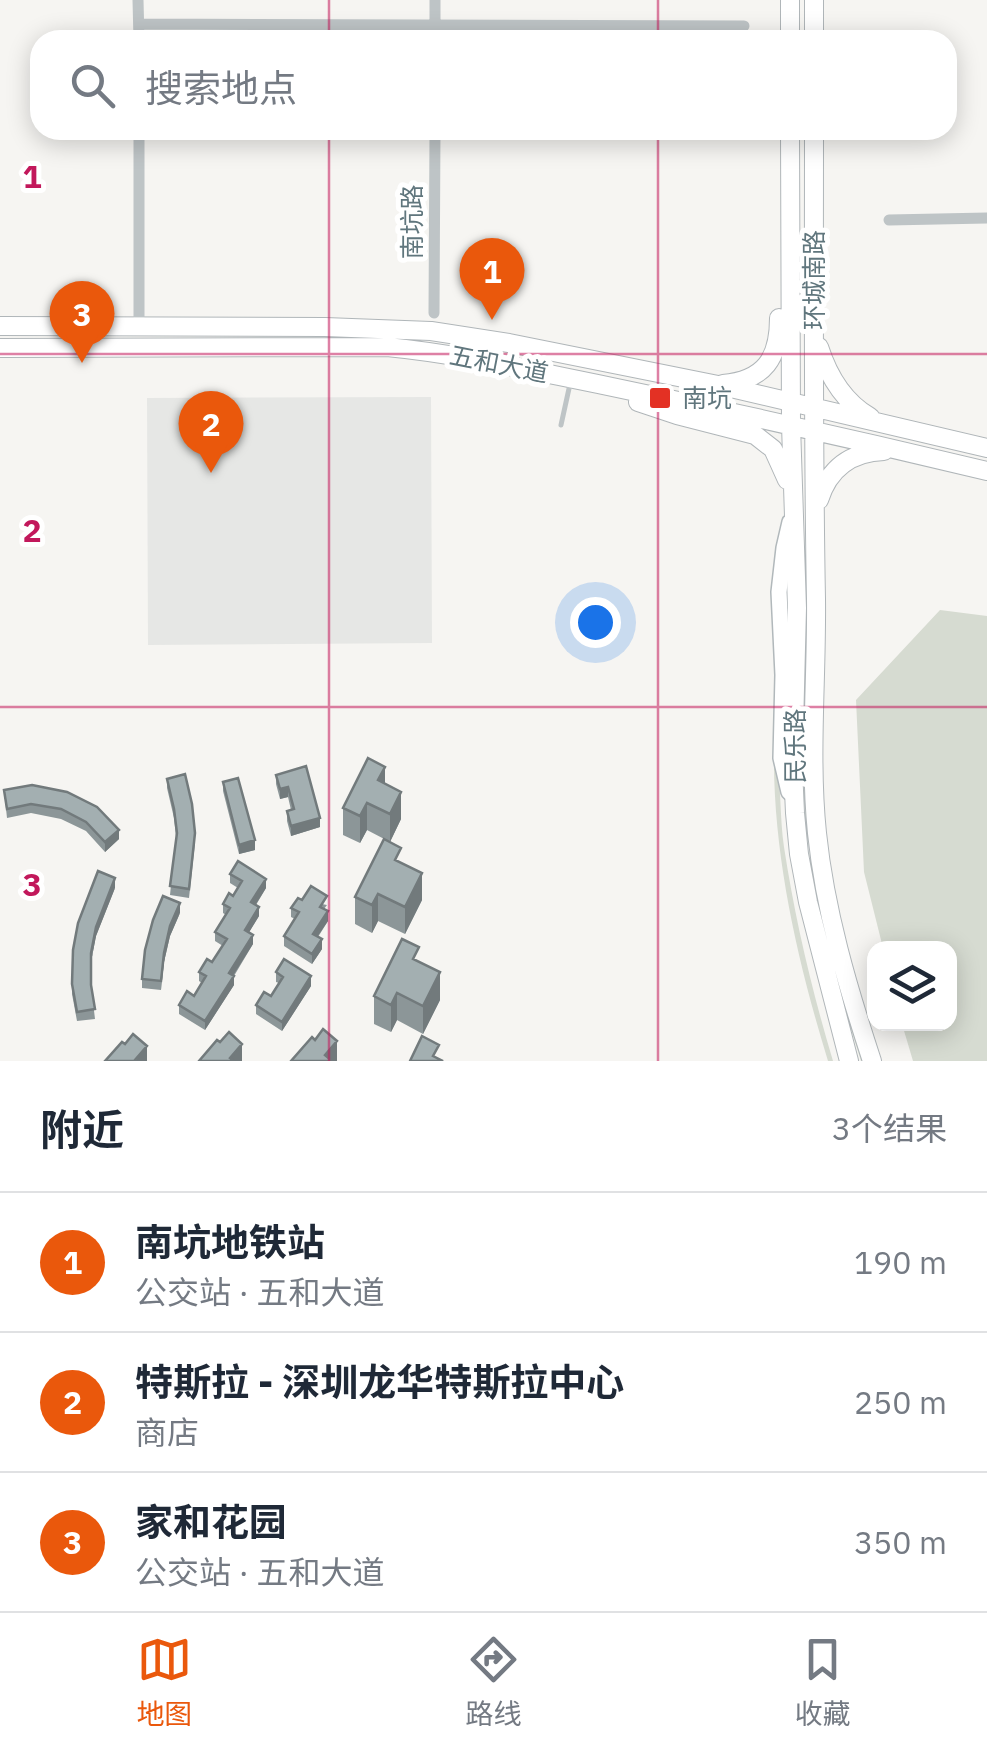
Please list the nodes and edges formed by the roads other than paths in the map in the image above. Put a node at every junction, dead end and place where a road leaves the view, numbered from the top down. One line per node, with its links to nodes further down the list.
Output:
1 (138, 0): 5 (street)
2 (435, 0): 6 (street)
3 (790, 0): 10 (main road)
4 (814, 0): 11 (main road)
5 (138, 24): 6 (street); 8 (street)
6 (435, 25): 7 (street); 9 (street)
7 (744, 26)
8 (138, 30)
9 (435, 30)
10 (790, 30)
11 (814, 30)
12 (138, 140): 22 (street)
13 (435, 140): 20 (street, 南坑路)
14 (790, 140): 18 (main road, 环城南路)
15 (814, 140): 19 (main road, 环城南路)
16 (987, 218): 17 (street)
17 (889, 220)
18 (790, 243): 19 (main road); 26 (main road); 27 (main road, 环城南路)
19 (814, 244): 23 (main road, 环城南路)
20 (434, 313)
21 (0, 326): 22 (main road, 五和大道)
22 (138, 326): 26 (main road, 五和大道)
23 (814, 328): 28 (main road, 环城南路); 30 (main road)
24 (0, 348): 25 (main road, 五和大道)
25 (572, 379): 29 (main road, 五和大道); 31 (lane); 36 (main road)
26 (718, 385): 27 (main road, 五和大道)
27 (791, 402): 28 (main road, 五和大道); 29 (main road, 环城南路)
28 (814, 408): 30 (main road, 五和大道); 32 (main road, 环城南路)
29 (791, 424): 32 (main road, 五和大道); 36 (main road, 民乐路)
30 (884, 424): 33 (main road, 五和大道)
31 (561, 426)
32 (814, 430): 34 (main road, 五和大道); 37 (main road, 民乐路)
33 (987, 448)
34 (908, 452): 35 (main road, 五和大道); 37 (main road)
35 (987, 470)
36 (794, 504): 38 (main road, 民乐路); 38 (main road)
37 (815, 515): 40 (main road, 民乐路)
38 (795, 813): 39 (main road, 民乐路)
39 (849, 1061)
40 (872, 1061)

